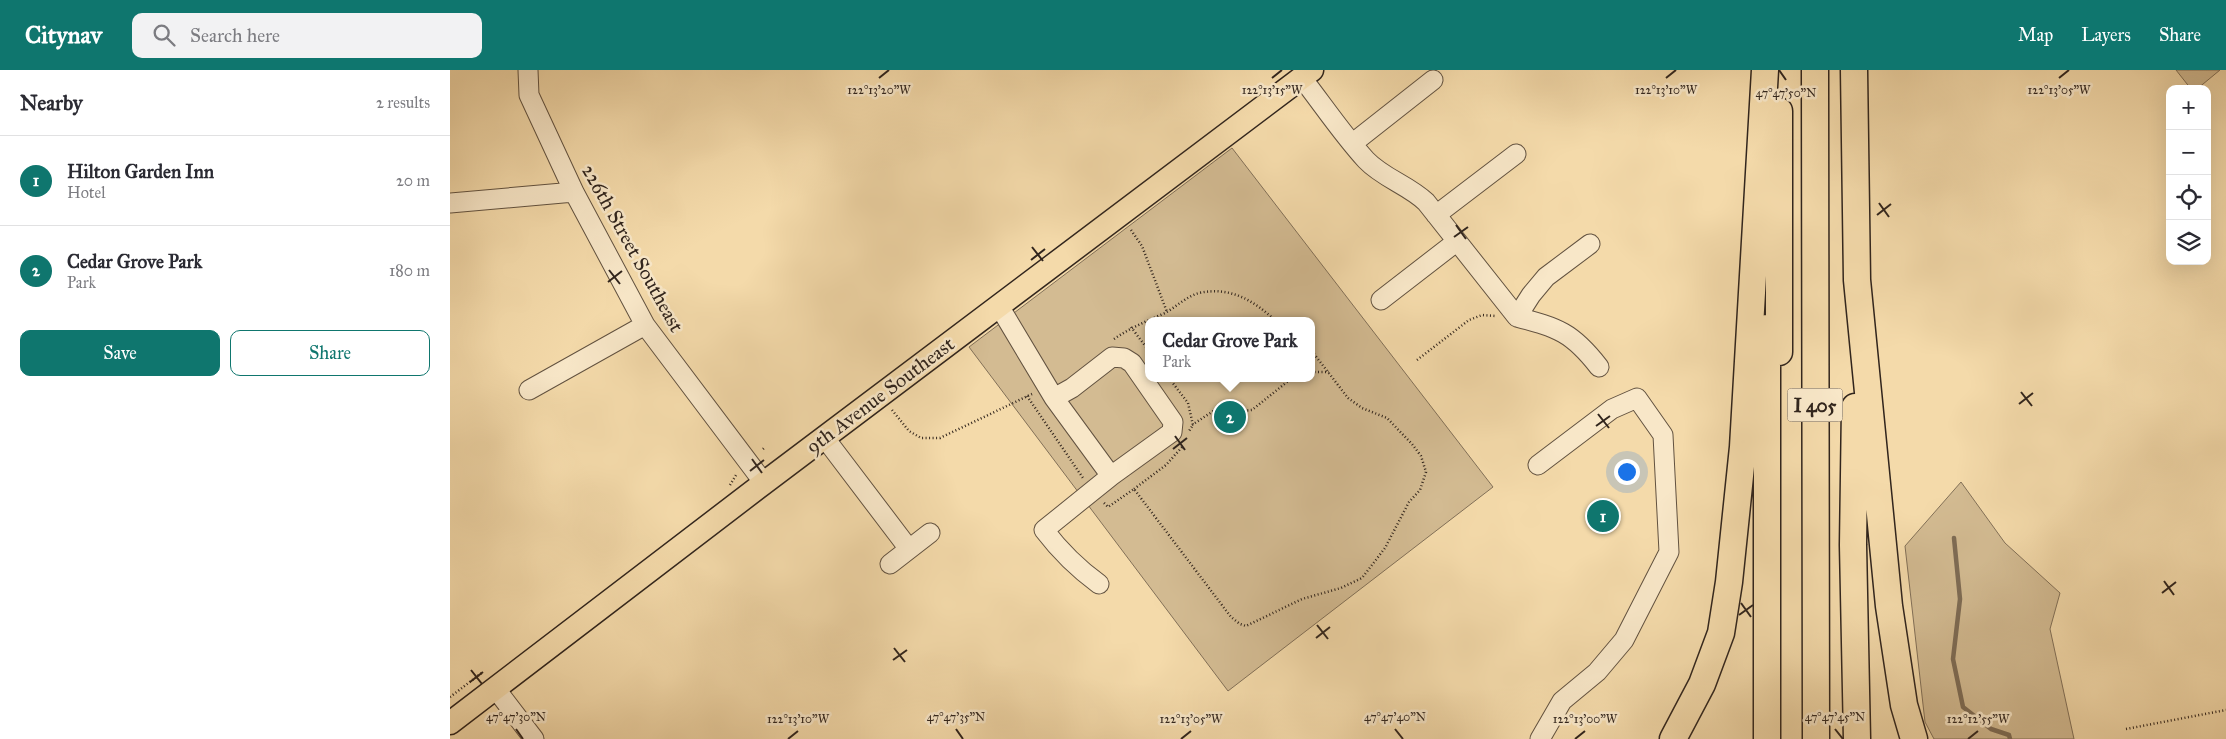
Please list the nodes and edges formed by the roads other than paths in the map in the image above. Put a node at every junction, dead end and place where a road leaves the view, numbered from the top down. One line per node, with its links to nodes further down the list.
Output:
1 (528, 70): 11 (street, 226th Street Southeast)
2 (1766, 70): 38 (highway); 39 (highway, I 405)
3 (1779, 70): 40 (highway, I 405)
4 (1815, 70): 41 (highway, I 405)
5 (1825, 70): 42 (highway, I 405)
6 (1854, 70): 16 (highway)
7 (1307, 74): 9 (street); 18 (main road, 9th Avenue Southeast)
8 (1433, 80): 9 (street)
9 (1353, 143): 13 (street)
10 (1516, 154): 13 (street)
11 (574, 192): 12 (street); 20 (street, 226th Street Southeast)
12 (450, 203)
13 (1436, 215): 14 (street)
14 (1456, 242): 17 (street); 19 (street)
15 (1590, 244): 19 (street)
16 (1857, 280): 43 (highway); 44 (highway)
17 (1380, 300)
18 (999, 306): 25 (street); 26 (main road, 9th Avenue Southeast)
19 (1518, 317): 21 (street)
20 (645, 325): 24 (street); 29 (street, 226th Street Southeast)
21 (1599, 367)
22 (1145, 380): 25 (street)
23 (1147, 382): 28 (street)
24 (529, 390)
25 (1054, 398): 28 (street)
26 (824, 437): 29 (main road, 9th Avenue Southeast); 31 (street)
27 (1538, 464): 37 (street)
28 (1111, 476): 33 (street)
29 (764, 483): 34 (main road, 9th Avenue Southeast)
30 (930, 533): 31 (street)
31 (909, 549): 32 (street)
32 (890, 564)
33 (1098, 584)
34 (492, 678): 35 (main road, 9th Avenue Southeast); 36 (street)
35 (450, 723)
36 (534, 739)
37 (1540, 739)
38 (1673, 739)
39 (1767, 739)
40 (1780, 739)
41 (1816, 739)
42 (1822, 739)
43 (1857, 739)
44 (1914, 739)

